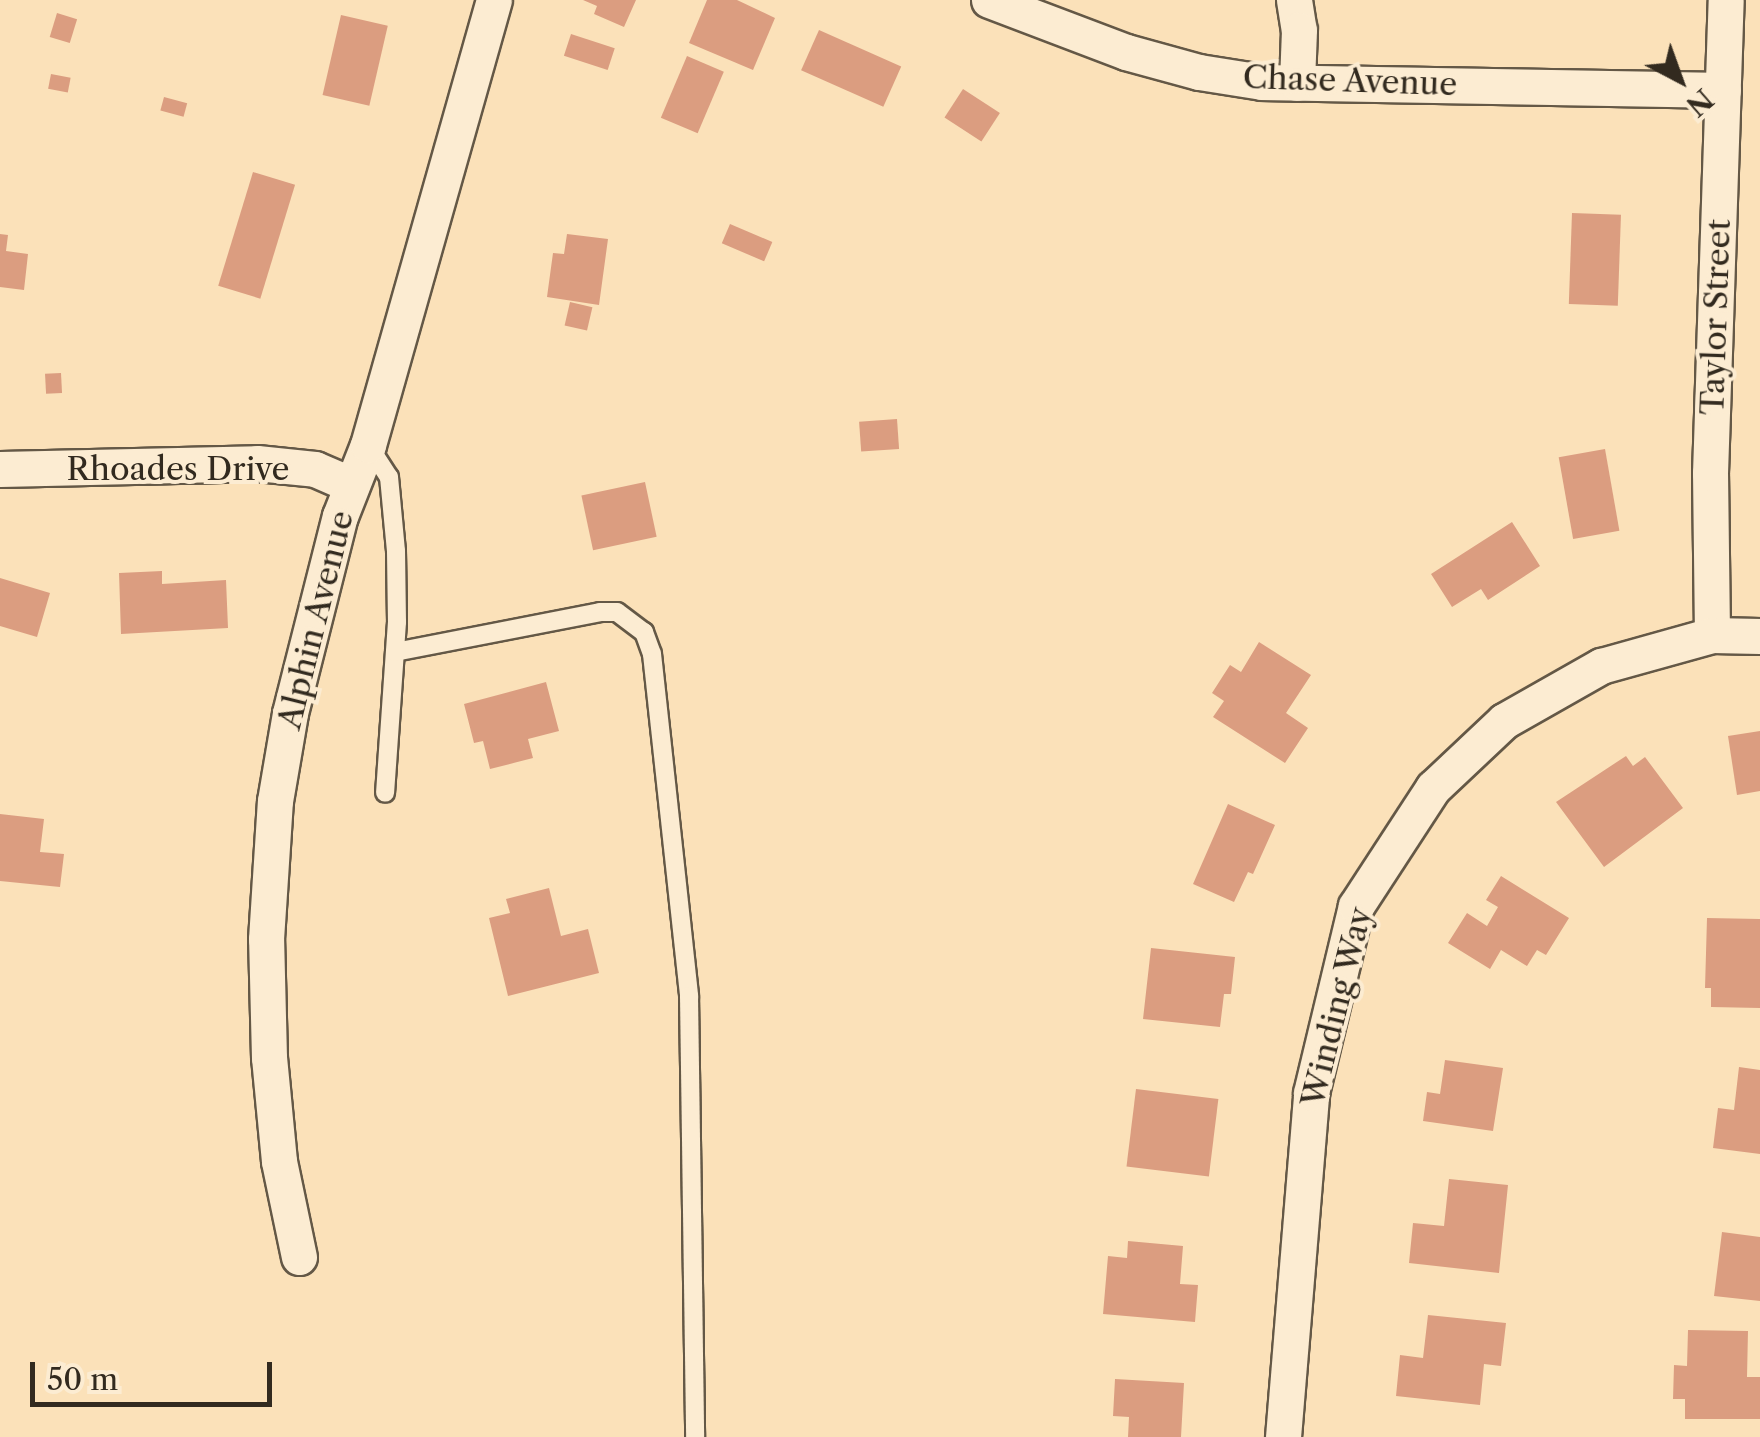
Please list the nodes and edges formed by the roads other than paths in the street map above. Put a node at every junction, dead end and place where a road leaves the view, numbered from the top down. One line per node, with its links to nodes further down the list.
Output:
1 (494, 0): 7 (street, Alphin Avenue)
2 (990, 0): 5 (street, Chase Avenue)
3 (1294, 0): 5 (street)
4 (1726, 0): 6 (street, Taylor Street)
5 (1296, 84): 6 (street, Chase Avenue)
6 (1723, 90): 10 (street, Taylor Street)
7 (368, 445): 9 (street, Alphin Avenue); 12 (lane)
8 (0, 469): 9 (street, Rhoades Drive)
9 (352, 485): 14 (street, Alphin Avenue)
10 (1712, 635): 11 (street, Winding Way); 16 (street, Winding Way)
11 (1760, 636)
12 (395, 652): 13 (lane); 15 (lane)
13 (385, 792)
14 (299, 1257)
15 (695, 1437)
16 (1283, 1437)

